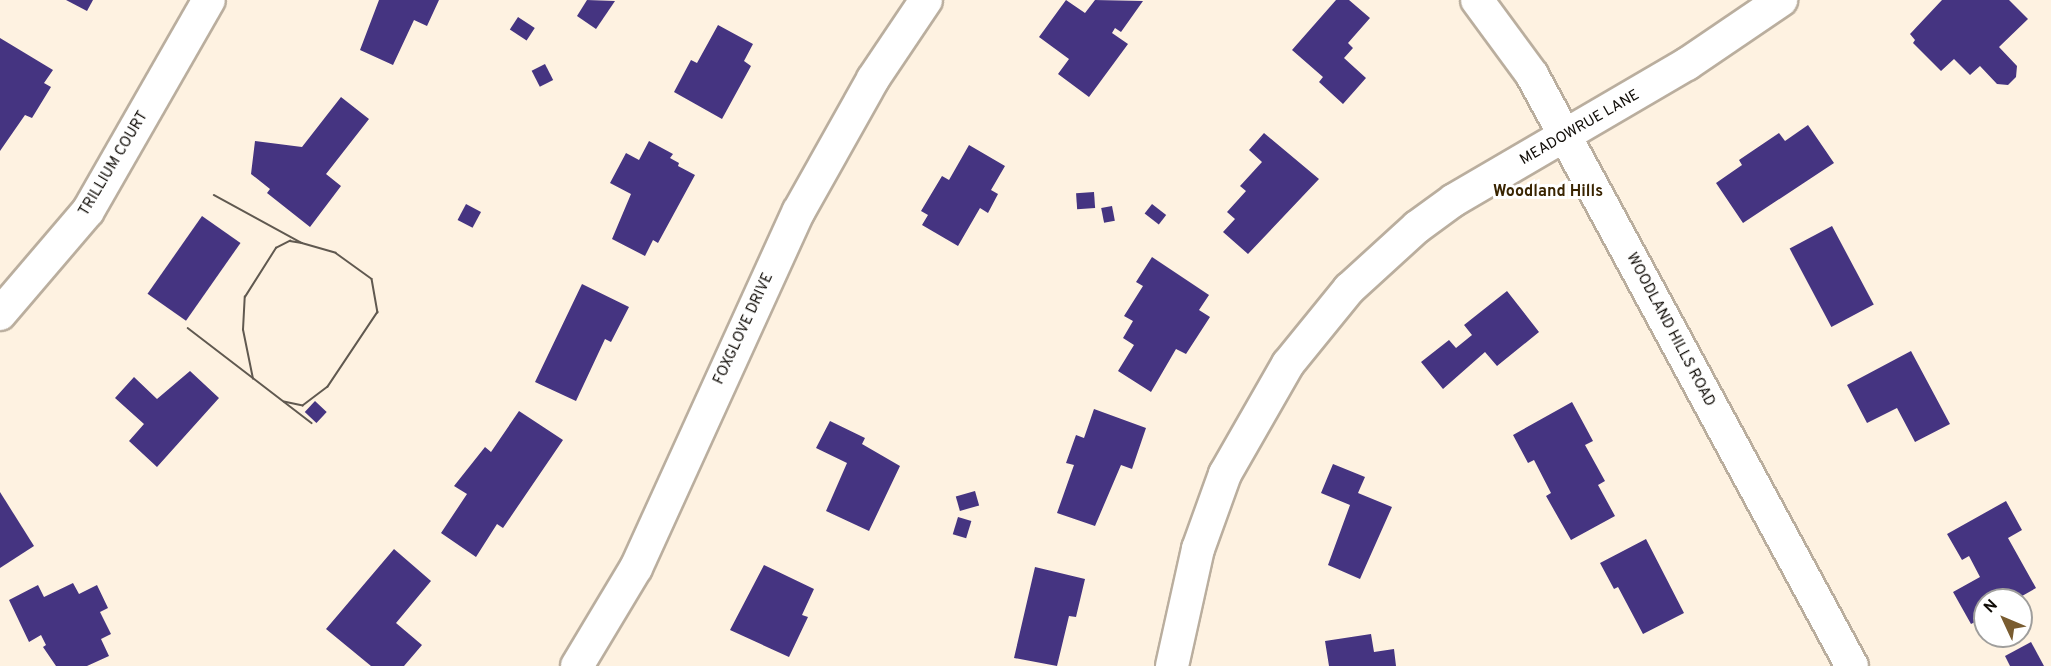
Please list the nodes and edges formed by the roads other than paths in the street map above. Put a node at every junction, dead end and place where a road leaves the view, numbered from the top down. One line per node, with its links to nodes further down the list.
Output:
1 (209, 0): 6 (street, TRILLIUM COURT)
2 (926, 0): 7 (street, FOXGLOVE DRIVE)
3 (1477, 0): 5 (street, WOODLAND HILLS ROAD)
4 (1781, 0): 5 (street, MEADOWRUE LANE)
5 (1566, 136): 8 (street, MEADOWRUE LANE); 9 (street, WOODLAND HILLS ROAD)
6 (0, 314)
7 (577, 666)
8 (1172, 666)
9 (1852, 666)

